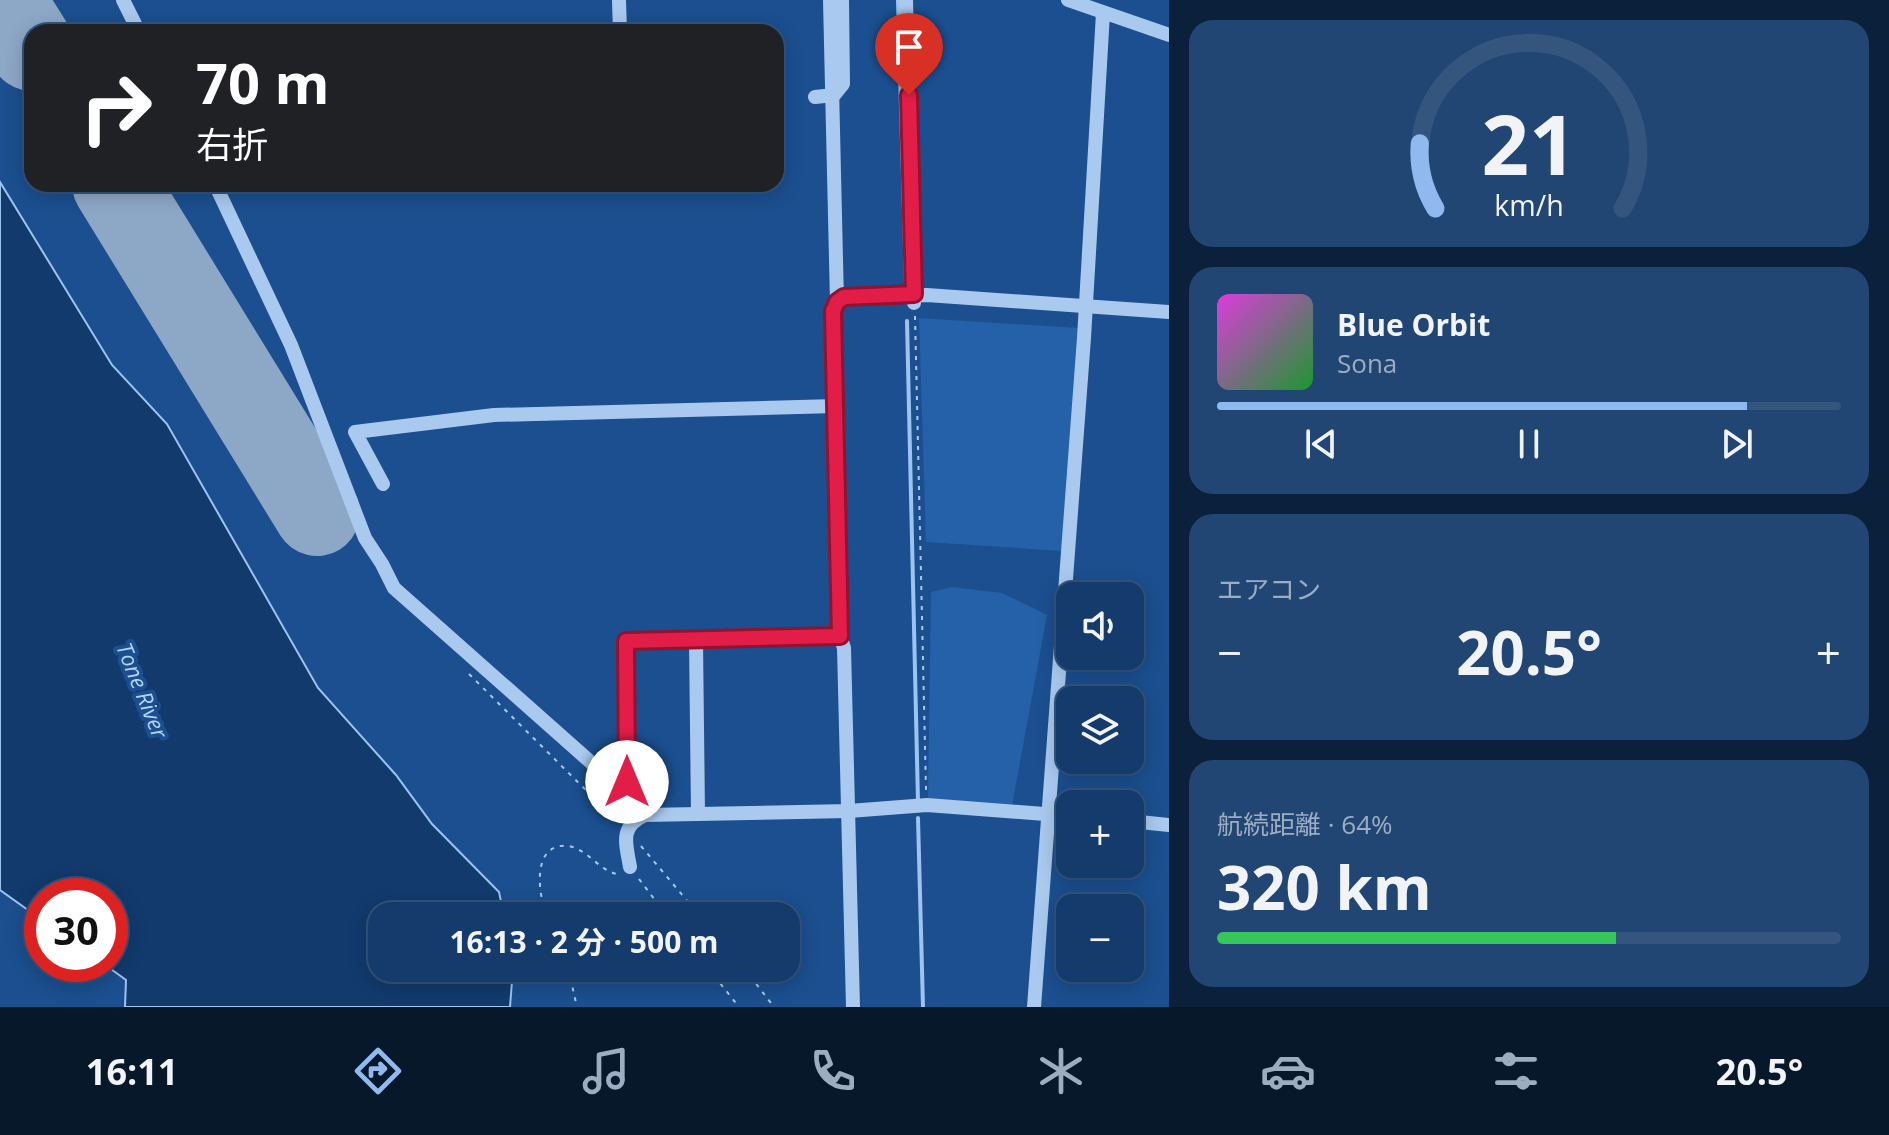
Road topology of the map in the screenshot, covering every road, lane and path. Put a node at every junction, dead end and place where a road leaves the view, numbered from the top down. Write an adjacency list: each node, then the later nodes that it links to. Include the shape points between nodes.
1 (123, 0): 8 (street)
2 (619, 0): 9 (street)
3 (830, 0): 14 (street)
4 (842, 0): 11 (street, via 843,84 834,95)
5 (906, 0): 13 (street)
6 (1068, 0): 7 (street)
7 (1103, 13): 10 (street); 15 (street)
8 (135, 24)
9 (620, 24)
10 (1169, 35)
11 (815, 97)
12 (219, 192): 23 (street, via 291,345 365,538 394,588)
13 (914, 299): 14 (street, via 850,296); 15 (street); 24 (path)
14 (837, 302): 18 (street)
15 (1085, 310): 16 (street); 17 (street); 28 (street)
16 (1169, 312)
17 (1169, 321)
18 (836, 406): 19 (street, via 494,415 355,432); 20 (street)
19 (383, 484)
20 (840, 636): 21 (street); 25 (street)
21 (696, 640): 23 (street, via 626,641); 26 (street)
22 (461, 666): 30 (path)
23 (623, 791): 27 (street)
24 (927, 805): 25 (street); 28 (street)
25 (849, 811): 26 (street); 44 (street)
26 (698, 814): 27 (street)
27 (645, 815): 34 (street, via 632,821 627,831)
28 (1049, 815): 29 (street); 45 (street)
29 (1056, 815)
30 (613, 818)
31 (1144, 822): 32 (street)
32 (1169, 825)
33 (639, 843): 37 (path)
34 (630, 867): 35 (path, via 615,874 581,851 553,849 539,874); 36 (path)
35 (544, 902)
36 (656, 902)
37 (688, 902)
38 (571, 982): 41 (path)
39 (719, 982): 42 (path)
40 (755, 982): 43 (path)
41 (577, 1007)
42 (739, 1007)
43 (774, 1007)
44 (853, 1007)
45 (1034, 1007)

